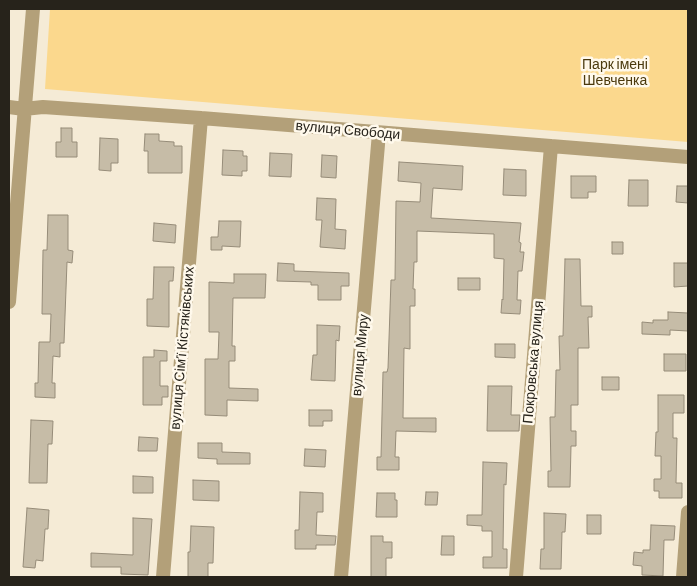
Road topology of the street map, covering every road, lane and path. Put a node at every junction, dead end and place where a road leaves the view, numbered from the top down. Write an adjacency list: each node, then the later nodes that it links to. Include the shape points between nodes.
1 (33, 9): 3 (street)
2 (9, 107): 3 (street, вулиця Свободи)
3 (24, 109): 4 (street, вулиця Свободи, via 43,107); 8 (street)
4 (201, 118): 5 (street, вулиця Свободи); 10 (street, вулиця Сімʼї Кістяківських)
5 (379, 133): 6 (street, вулиця Свободи); 11 (street, вулиця Миру)
6 (551, 146): 7 (street, вулиця Свободи); 12 (street, Покровська вулиця)
7 (688, 157)
8 (9, 302)
9 (688, 512): 13 (street)
10 (163, 577)
11 (341, 577)
12 (516, 577)
13 (683, 577)

